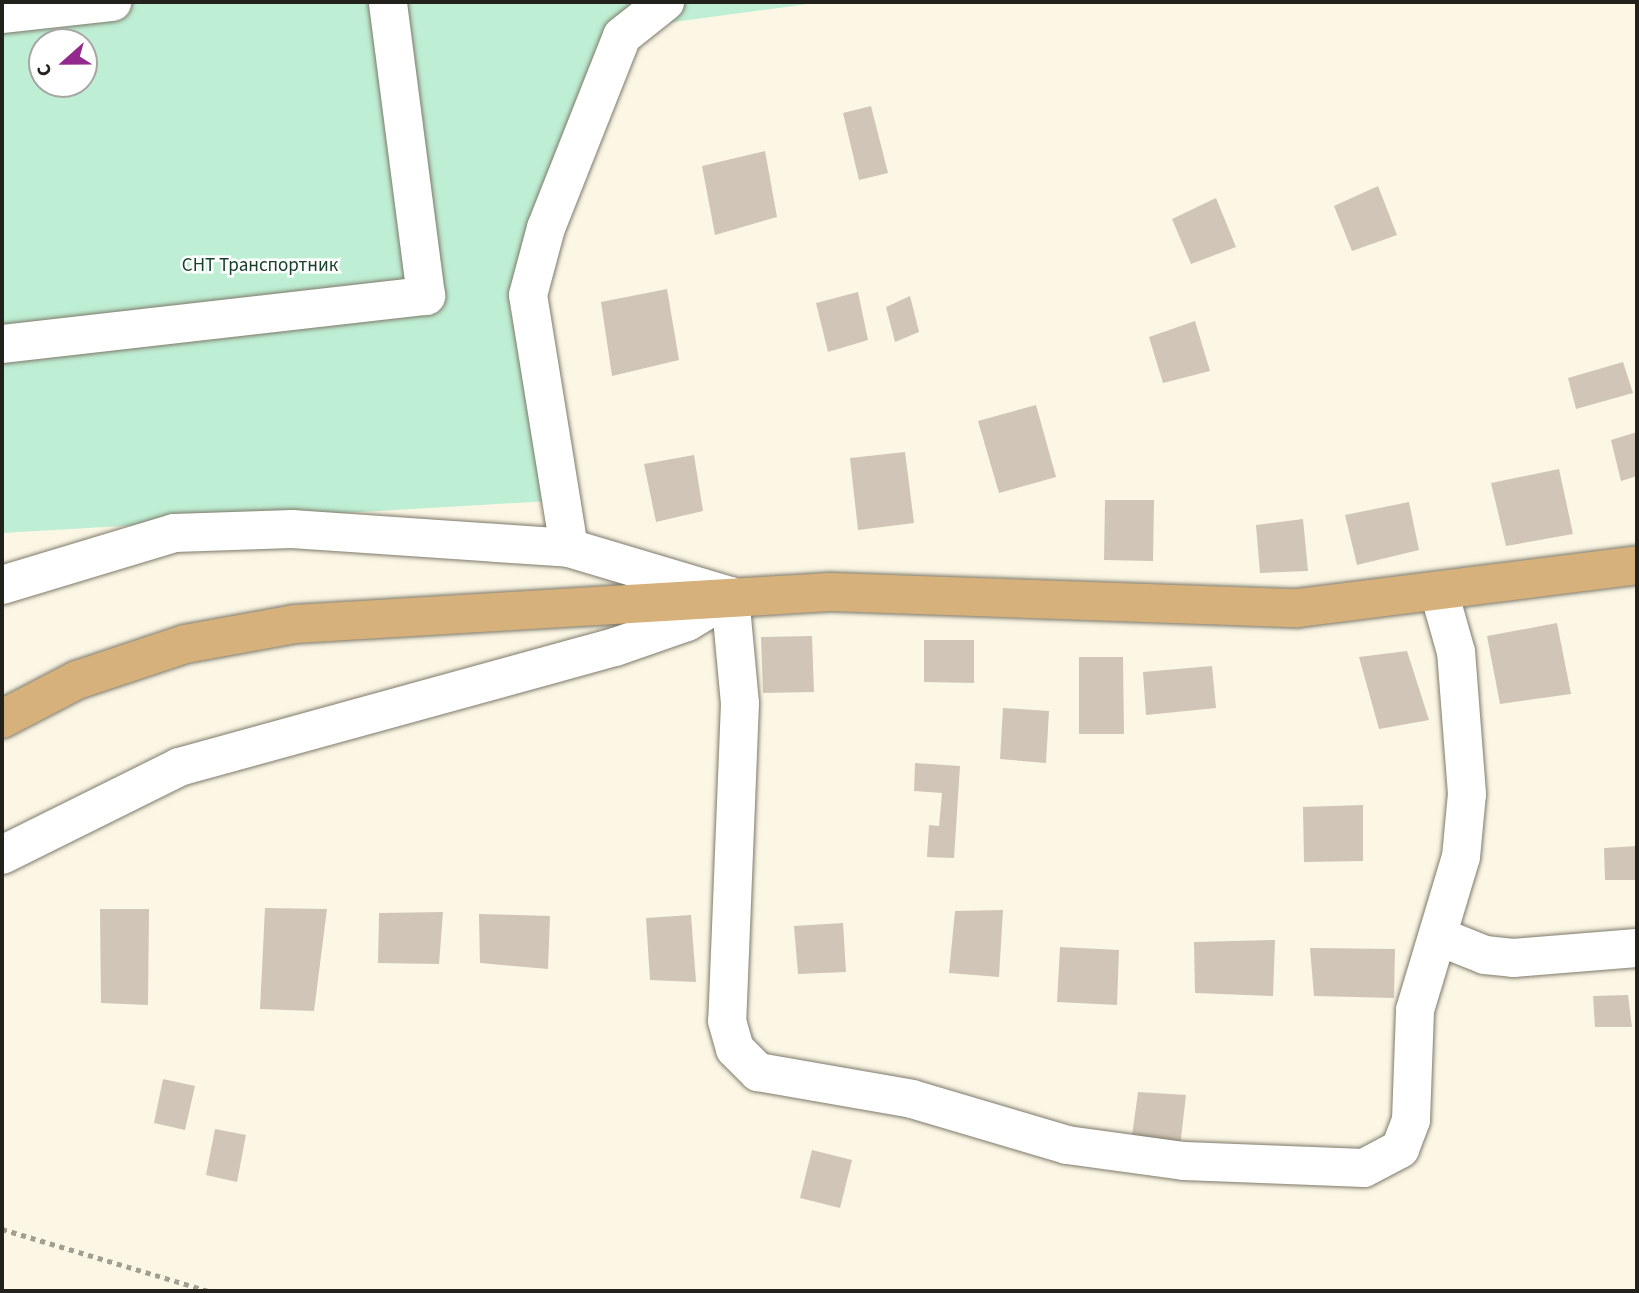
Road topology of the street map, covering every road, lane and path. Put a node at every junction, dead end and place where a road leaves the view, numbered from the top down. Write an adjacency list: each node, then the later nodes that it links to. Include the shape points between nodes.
1 (112, 2): 4 (street)
2 (388, 2): 5 (street, via 426,296)
3 (665, 2): 6 (street, via 622,36 546,228 527,295)
4 (2, 14)
5 (2, 344)
6 (569, 548): 8 (street, via 368,531 174,533); 10 (street)
7 (1637, 565): 9 (main road)
8 (2, 585)
9 (1439, 592): 10 (main road, via 1298,608 938,593); 13 (street, via 1456,652 1467,794 1461,857)
10 (730, 596): 11 (main road, via 295,624 185,644 77,680); 12 (street, via 687,622 615,647 179,766); 13 (street, via 740,715 727,1021 735,1049 758,1072 912,1099 1067,1145 1184,1161 1364,1168 1401,1149 1411,1120 1415,1010)
11 (2, 719)
12 (2, 855)
13 (1440, 937): 14 (street, via 1485,956 1513,958)
14 (1637, 948)
15 (2, 1229): 16 (path)
16 (209, 1291)

